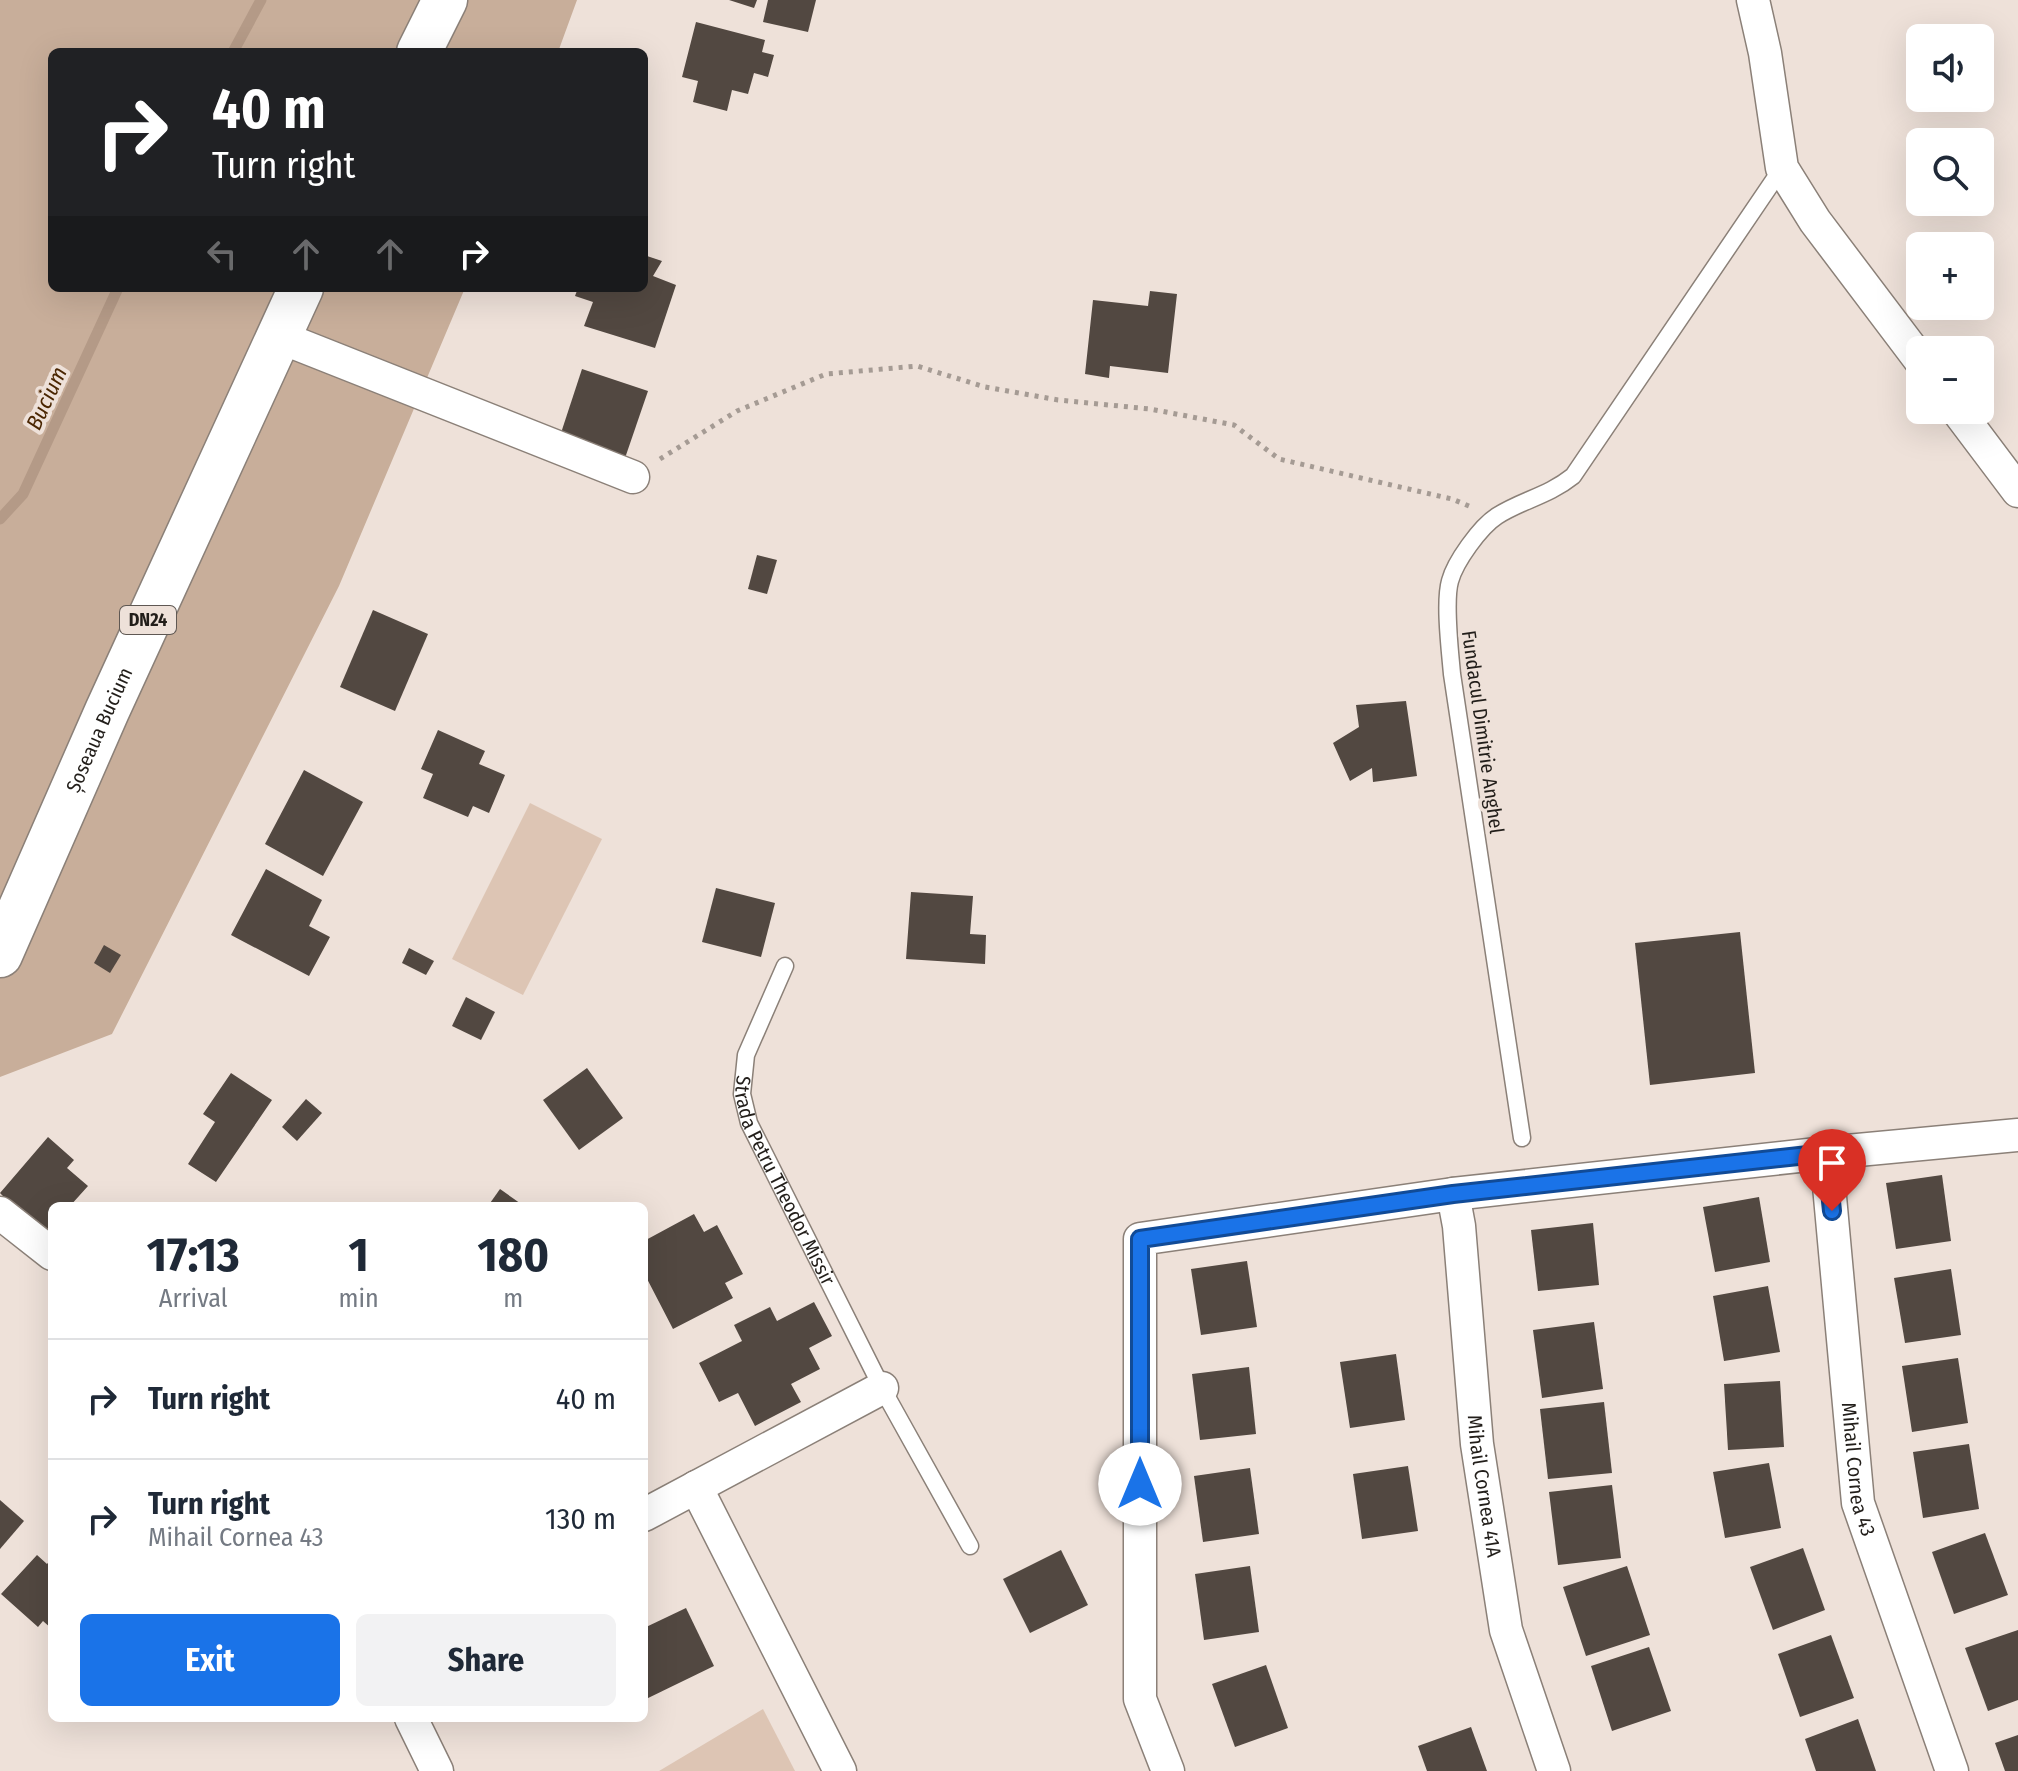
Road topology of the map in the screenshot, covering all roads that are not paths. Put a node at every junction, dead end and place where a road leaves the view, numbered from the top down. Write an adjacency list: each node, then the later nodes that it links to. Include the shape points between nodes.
1 (445, 0): 3 (main road)
2 (1753, 0): 4 (street)
3 (421, 48)
4 (1782, 168): 7 (street); 14 (lane, Fundacul Dimitrie Anghel, via 1573,476 1555,490 1496,516 1474,536 1450,581 1452,674)
5 (299, 292): 6 (main road, Șoseaua Bucium / DN24)
6 (277, 336): 9 (street); 11 (main road, Șoseaua Bucium / DN24)
7 (1906, 341)
8 (1968, 424): 10 (street)
9 (633, 477)
10 (2018, 491)
11 (0, 955)
12 (785, 966): 19 (lane, Strada Petru Theodor Missir, via 746,1055 742,1094 749,1123)
13 (2018, 1135): 15 (street)
14 (1522, 1138)
15 (1826, 1153): 16 (street); 28 (street, Mihail Cornea 43, via 1858,1503)
16 (1453, 1194): 26 (street, via 1140,1239 1140,1699); 27 (street, Mihail Cornea 41A, via 1477,1444 1506,1630)
17 (0, 1213): 18 (street)
18 (48, 1251)
19 (882, 1388): 20 (street); 22 (lane, Strada Petru Theodor Missir)
20 (696, 1487): 21 (street); 25 (street)
21 (648, 1513)
22 (970, 1546)
23 (413, 1722): 24 (street)
24 (437, 1771)
25 (840, 1771)
26 (1168, 1771)
27 (1554, 1771)
28 (1952, 1771)

